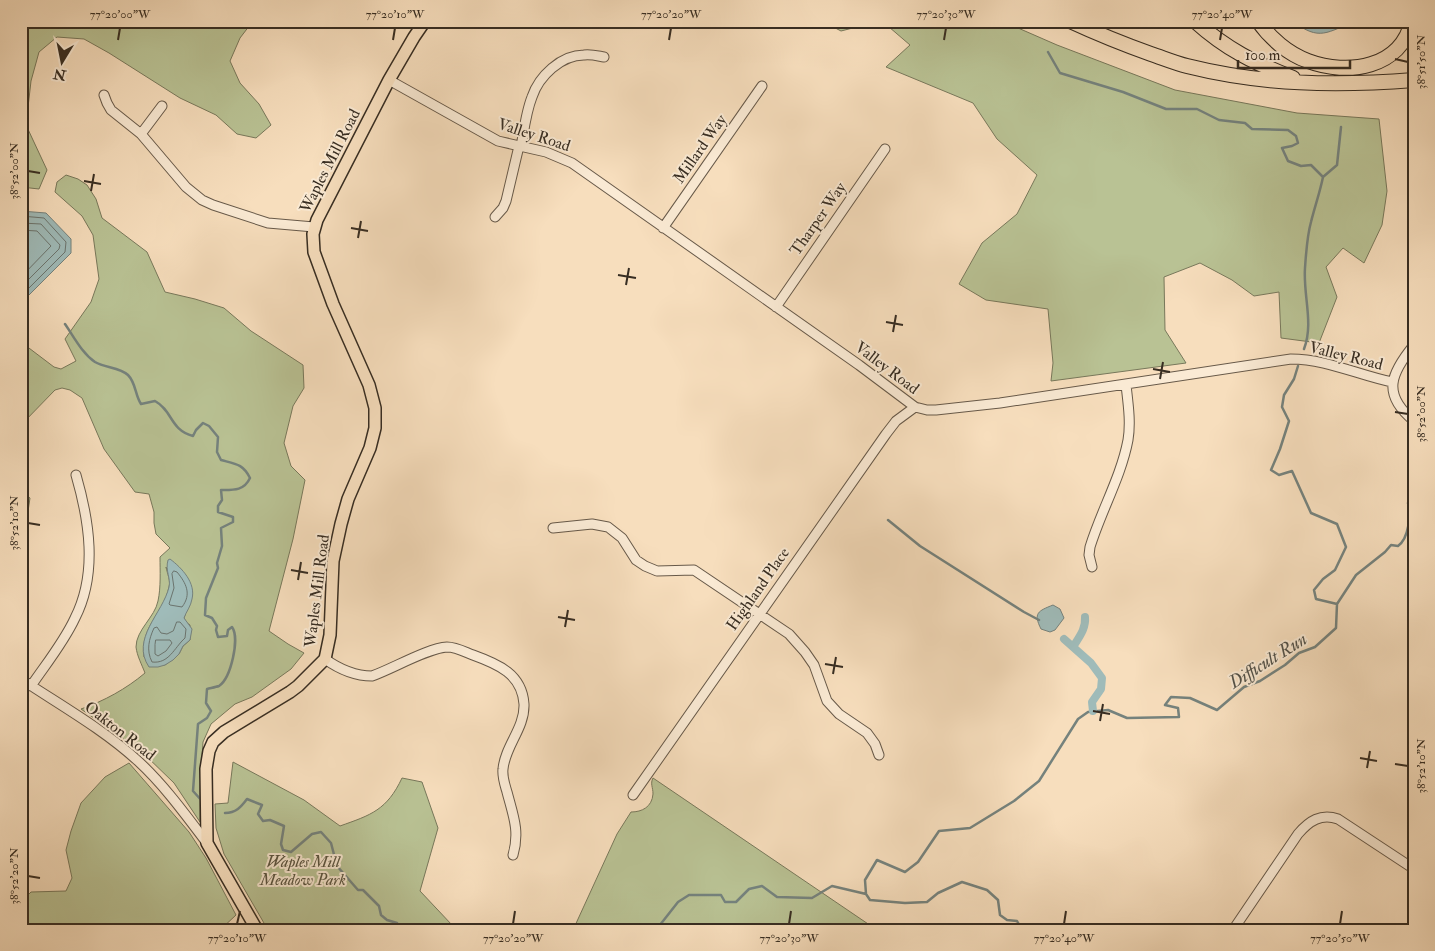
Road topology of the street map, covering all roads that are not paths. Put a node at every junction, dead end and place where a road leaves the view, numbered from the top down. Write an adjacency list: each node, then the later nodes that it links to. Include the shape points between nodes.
1 (425, 21): 7 (main road, Waples Mill Road)
2 (1070, 21): 9 (highway, via 1185,66 1239,78)
3 (1196, 21): 9 (highway, via 1210,35 1243,57)
4 (1258, 21): 5 (highway, via 1275,41 1293,54 1309,62 1347,68 1367,66 1385,59 1399,48)
5 (1412, 21)
6 (604, 57): 14 (street, via 578,55 548,72 532,97)
7 (389, 80): 14 (street, Valley Road, via 498,141); 17 (main road, Waples Mill Road)
8 (1414, 80): 9 (highway)
9 (1308, 84)
10 (762, 86): 18 (street, Millard Way)
11 (104, 95): 13 (street, via 111,110)
12 (162, 106): 13 (street)
13 (141, 134): 17 (street, via 186,187 202,200 268,223)
14 (520, 147): 16 (street, via 506,201); 18 (street, Valley Road, via 553,154 572,163)
15 (885, 149): 19 (street, Tharper Way)
16 (495, 217)
17 (314, 227): 29 (main road, Waples Mill Road, via 317,260 369,385 376,417 370,448 348,499 333,561 330,635)
18 (663, 228): 19 (street, Valley Road)
19 (776, 307): 23 (street, Valley Road)
20 (1414, 345): 21 (street)
21 (1392, 382): 22 (street, Valley Road, via 1323,362 1291,359); 24 (street, Valley Road, via 1398,402)
22 (1126, 385): 23 (street, Valley Road, via 978,406 936,410); 27 (street, via 1128,438 1090,547)
23 (915, 407): 28 (street, Highland Place, via 888,431)
24 (1414, 421)
25 (76, 475): 31 (street, via 90,544 84,593 71,625)
26 (553, 528): 28 (street, via 592,524 608,527 622,538 636,560 645,566 657,571 694,570)
27 (1092, 567)
28 (759, 614): 32 (street, via 789,634 805,652 814,665 826,701 867,733); 33 (street, Highland Place)
29 (325, 659): 34 (main road, Waples Mill Road, via 298,686 230,728 214,742 206,769); 35 (street, via 349,673 372,676 448,647 488,660 514,677 522,695 523,714 506,754 503,770 517,834)
30 (21, 679): 31 (street, Oakton Road)
31 (31, 686): 34 (street, Oakton Road, via 102,732 134,758 158,781)
32 (879, 754)
33 (633, 795)
34 (207, 843): 37 (main road, Waples Mill Road)
35 (513, 855)
36 (1414, 869): 38 (street, via 1338,819 1320,817 1298,834)
37 (257, 930)
38 (1233, 930)

